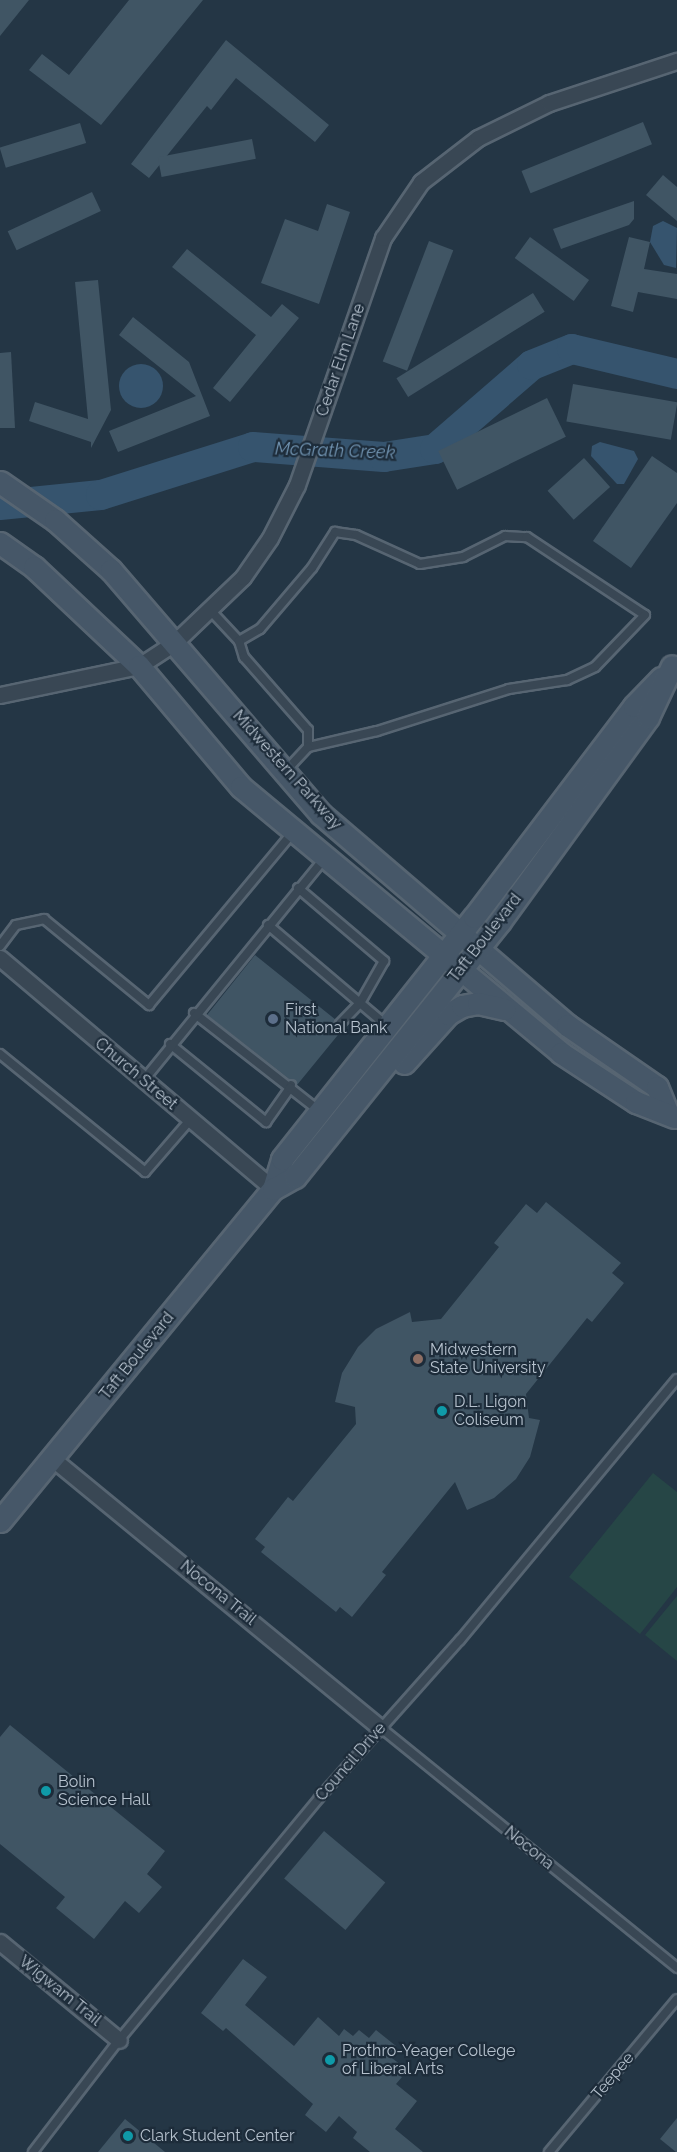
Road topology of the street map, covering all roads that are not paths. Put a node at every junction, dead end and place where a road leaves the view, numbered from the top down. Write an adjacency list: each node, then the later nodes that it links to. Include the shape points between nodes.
1 (677, 61): 4 (street, Cedar Elm Lane, via 549,103 478,138 421,182 384,238 304,467 270,538 243,577)
2 (0, 482): 6 (main road, Midwestern Parkway, via 56,520 111,570)
3 (0, 543): 8 (main road, Midwestern Parkway, via 34,567)
4 (211, 611): 5 (lane); 6 (street, Cedar Elm Lane)
5 (239, 640): 10 (lane, via 244,657 308,730); 10 (lane, via 260,629 312,568 335,532 356,535 420,564 463,556 506,536 527,537 645,615 595,667 567,681 509,689 377,731)
6 (174, 643): 8 (street, Cedar Elm Lane); 11 (main road, Midwestern Parkway)
7 (674, 663): 16 (main road, Taft Boulevard, via 634,706); 18 (main road, Taft Boulevard, via 648,717)
8 (139, 666): 9 (street, Cedar Elm Lane); 12 (main road, Midwestern Parkway, via 241,787)
9 (0, 695)
10 (308, 747): 11 (lane)
11 (285, 771): 16 (main road, Midwestern Parkway, via 321,814)
12 (295, 830): 13 (main road, Midwestern Parkway); 17 (lane, via 149,1005 44,919 16,925)
13 (326, 856): 14 (lane); 19 (main road, Midwestern Parkway)
14 (298, 888): 15 (lane); 22 (lane, via 384,961)
15 (268, 925): 22 (lane); 24 (lane)
16 (459, 936): 18 (main road, Midwestern Parkway); 19 (main road, Taft Boulevard)
17 (0, 946)
18 (477, 950): 21 (main road, Taft Boulevard); 32 (main road, Midwestern Parkway, via 567,1025 657,1087)
19 (443, 956): 21 (main road, Midwestern Parkway); 26 (main road, Taft Boulevard)
20 (0, 958): 29 (street, Church Street)
21 (460, 971): 23 (main road, Midwestern Parkway); 34 (main road, Taft Boulevard)
22 (360, 1003): 25 (lane); 26 (lane)
23 (508, 1011): 32 (main road, Midwestern Parkway, via 605,1085); 34 (main road, via 478,1003 448,1014)
24 (194, 1013): 27 (lane); 30 (lane)
25 (340, 1024)
26 (387, 1026): 31 (main road, Taft Boulevard)
27 (170, 1044): 29 (lane); 30 (lane, via 266,1122)
28 (0, 1054): 33 (lane, via 145,1172)
29 (142, 1081): 33 (street, Church Street)
30 (291, 1086): 31 (lane)
31 (319, 1111): 35 (main road, Taft Boulevard, via 282,1159)
32 (672, 1115)
33 (190, 1120): 35 (street, Church Street)
34 (313, 1155): 35 (main road, Taft Boulevard, via 295,1177)
35 (273, 1189): 37 (main road, Taft Boulevard)
36 (677, 1378): 39 (lane, Council Drive, via 460,1640)
37 (52, 1459): 38 (main road, Taft Boulevard); 39 (street, Nocona Trail)
38 (0, 1521)
39 (381, 1728): 41 (lane, Nocona); 43 (lane, Council Drive)
40 (0, 1942): 43 (street, Wigwam Trail)
41 (677, 1968)
42 (677, 1999): 45 (lane, Teepee)
43 (119, 2040): 44 (lane, Council Drive)
44 (33, 2152)
45 (549, 2152)

